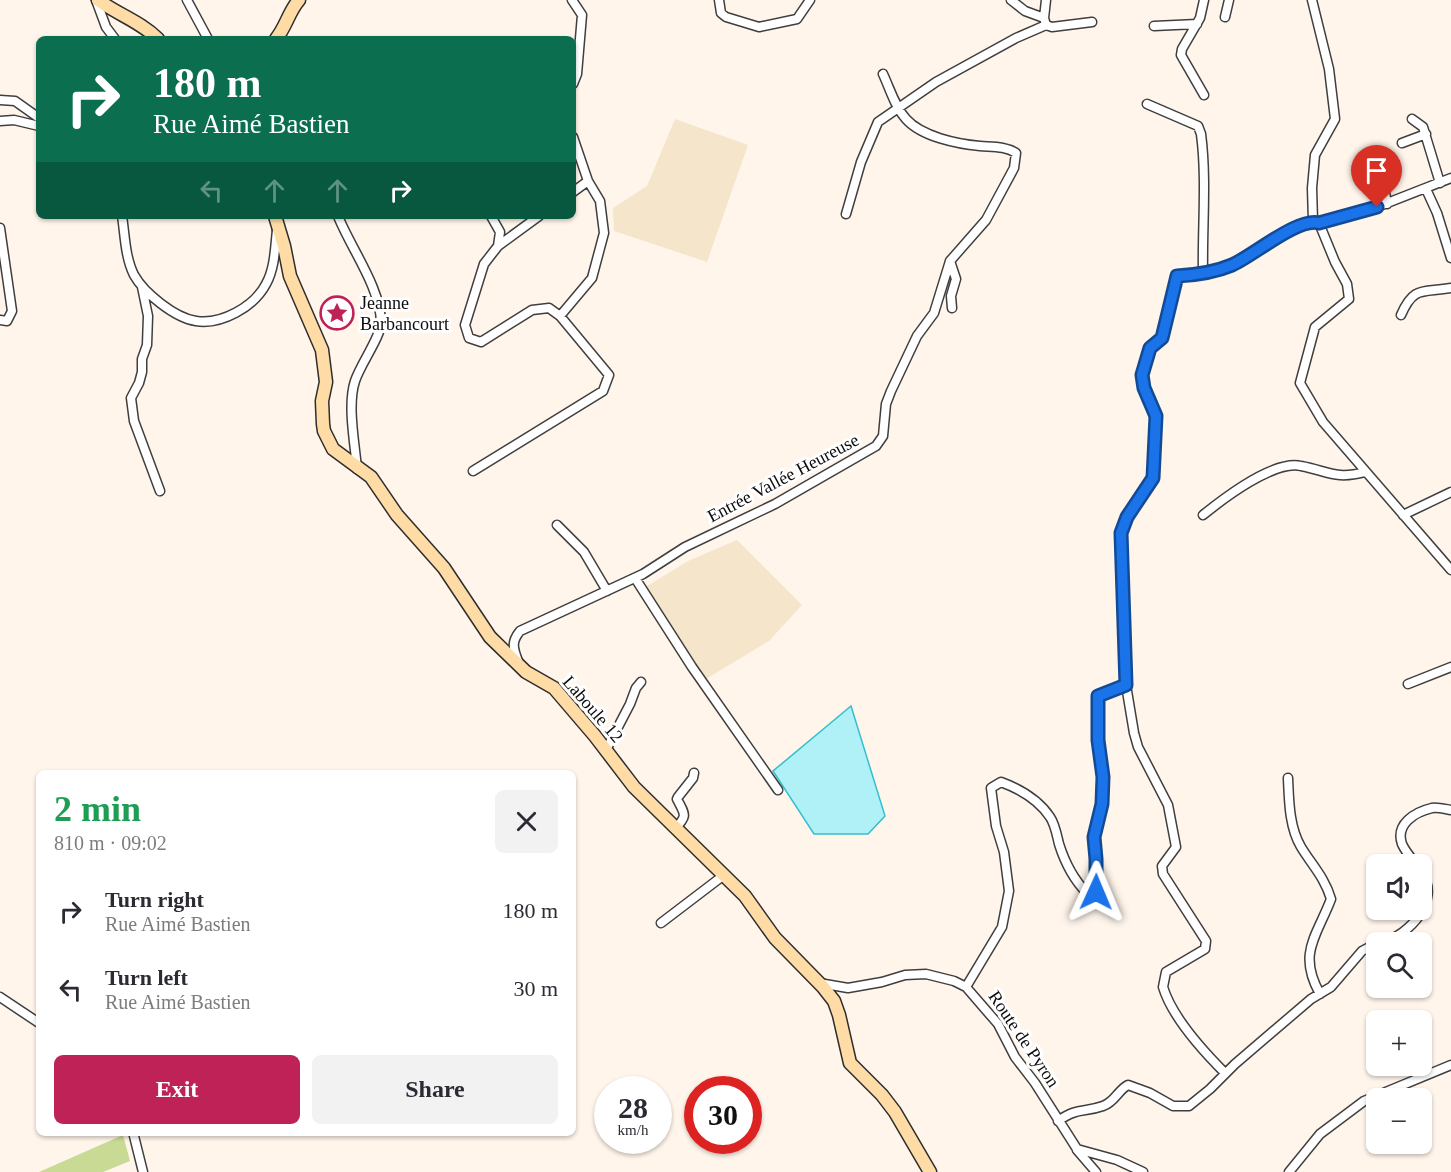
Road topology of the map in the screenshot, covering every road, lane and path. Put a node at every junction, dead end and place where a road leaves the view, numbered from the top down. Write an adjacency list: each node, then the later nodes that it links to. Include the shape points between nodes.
1 (97, 0): 17 (street); 18 (street)
2 (187, 0): 19 (street)
3 (299, 0): 20 (street)
4 (572, 0): 22 (street, via 582,15)
5 (719, 0): 6 (street, via 721,13 726,17 759,27 797,18)
6 (810, 0)
7 (1011, 0): 13 (street)
8 (1046, 0): 13 (street)
9 (1204, 0): 15 (street)
10 (1229, 0): 12 (street)
11 (1312, 0): 47 (street, via 1329,69 1335,119 1315,155 1312,188)
12 (1225, 18)
13 (1045, 22): 14 (street, via 1052,27); 26 (street, via 936,82)
14 (1092, 22)
15 (1197, 24): 16 (street); 23 (street, via 1181,55)
16 (1154, 26)
17 (113, 36)
18 (154, 36)
19 (206, 36)
20 (278, 36)
21 (883, 74): 26 (street)
22 (576, 76)
23 (1204, 95)
24 (0, 100): 27 (street, via 15,101)
25 (1147, 104): 52 (street, via 1198,126 1201,134)
26 (899, 109): 41 (street, via 874,127); 51 (street, Entrée Vallée Heureuse, via 907,121 929,134 962,145 1016,153 1014,168 986,220)
27 (36, 116)
28 (1412, 119): 31 (street)
29 (0, 121): 30 (street)
30 (36, 125)
31 (1426, 134): 32 (street); 37 (street)
32 (1402, 143)
33 (576, 146): 36 (street)
34 (1372, 174): 40 (street, via 1384,187)
35 (1451, 178): 37 (street)
36 (588, 181): 39 (street); 57 (street, via 600,201 604,233 592,278)
37 (1440, 183): 38 (street)
38 (1426, 189): 40 (street); 50 (street)
39 (576, 190)
40 (1387, 204): 47 (street)
41 (846, 214)
42 (122, 219): 53 (street, via 133,273)
43 (340, 219): 59 (street, via 361,260 381,318 380,333 354,383 352,420)
44 (493, 219): 49 (street, via 500,232)
45 (535, 219): 49 (street)
46 (276, 220): 53 (street, via 273,261 266,284 253,301 233,314 194,321 159,302); 59 (street, Laboule 12, via 290,276 322,350 326,382 322,401 324,431 333,449)
47 (1316, 222): 52 (street, via 1288,230 1234,264); 61 (street, via 1347,284 1349,299 1316,327 1300,383 1323,422)
48 (1, 233): 58 (street, via 12,311 7,321)
49 (498, 246): 57 (street, via 484,264 465,325 469,338 481,342 532,310 549,308)
50 (1451, 258)
51 (950, 261): 55 (street, via 956,279); 68 (street, Entrée Vallée Heureuse, via 934,313 917,336 891,391 883,436 876,446 776,504 685,547)
52 (1203, 274): 74 (street, via 1177,276 1162,338 1150,348 1144,367 1144,388 1156,416 1153,478 1121,533)
53 (142, 287): 62 (street, via 148,316 147,345 139,383 130,398 134,421)
54 (1451, 288): 56 (street, via 1415,294 1408,298)
55 (952, 308)
56 (1401, 315)
57 (560, 316): 60 (street, via 609,375 603,391)
58 (0, 320)
59 (357, 469): 70 (street, Laboule 12, via 371,477 397,515 444,567 490,637)
60 (473, 471)
61 (1365, 471): 64 (street, via 1352,475 1327,474 1292,465 1278,468 1242,486); 65 (street)
62 (160, 491)
63 (1451, 492): 65 (street)
64 (1203, 515)
65 (1403, 515): 67 (street)
66 (557, 525): 69 (street, via 584,552)
67 (1451, 570)
68 (635, 578): 69 (street, Entrée Vallée Heureuse); 78 (street)
69 (607, 591): 70 (street, Entrée Vallée Heureuse, via 520,631 513,648)
70 (519, 664): 75 (street, Laboule 12, via 554,688)
71 (1451, 667): 73 (street)
72 (641, 682): 75 (street)
73 (1408, 684)
74 (1126, 685): 88 (street, via 1098,696 1103,777 1102,804 1094,837 1096,892 1087,893 1073,879 1052,818 1022,789 1000,782 991,789 1009,891 1002,927); 95 (street, via 1138,747 1168,805 1176,847 1162,866 1163,874 1206,941 1205,949 1166,972 1163,987 1197,1043)
75 (606, 750): 80 (street, Laboule 12, via 634,787)
76 (694, 773): 80 (street, via 678,796 685,819)
77 (1288, 778): 90 (street, via 1294,829 1323,878 1330,899 1316,927 1309,964)
78 (778, 790)
79 (1451, 810): 81 (street, via 1433,807 1403,824 1402,844)
80 (675, 829): 82 (street, Laboule 12)
81 (1409, 854)
82 (724, 875): 84 (street); 87 (street, Laboule 12, via 755,907 775,938)
83 (1416, 920): 85 (street)
84 (661, 923)
85 (1405, 932)
86 (1366, 949): 90 (street)
87 (819, 983): 89 (street, Route de Pyron); 92 (street, Laboule 12)
88 (966, 987): 89 (street, Route de Pyron, via 926,974); 96 (street, Route de Pyron, via 998,1024)
89 (843, 988): 92 (street)
90 (1320, 994): 95 (street)
91 (0, 997): 93 (street)
92 (834, 1001): 100 (street, Laboule 12, via 850,1063 895,1112)
93 (36, 1021)
94 (1451, 1065): 103 (street, via 1364,1101 1320,1134)
95 (1225, 1073): 96 (street, via 1190,1106 1173,1106 1128,1085 1104,1106 1072,1111)
96 (1058, 1121): 98 (street, Route de Pyron)
97 (134, 1136): 99 (street)
98 (1077, 1149): 101 (street, Route de Pyron); 102 (street)
99 (143, 1172)
100 (930, 1172)
101 (1096, 1172)
102 (1143, 1172)
103 (1289, 1172)

